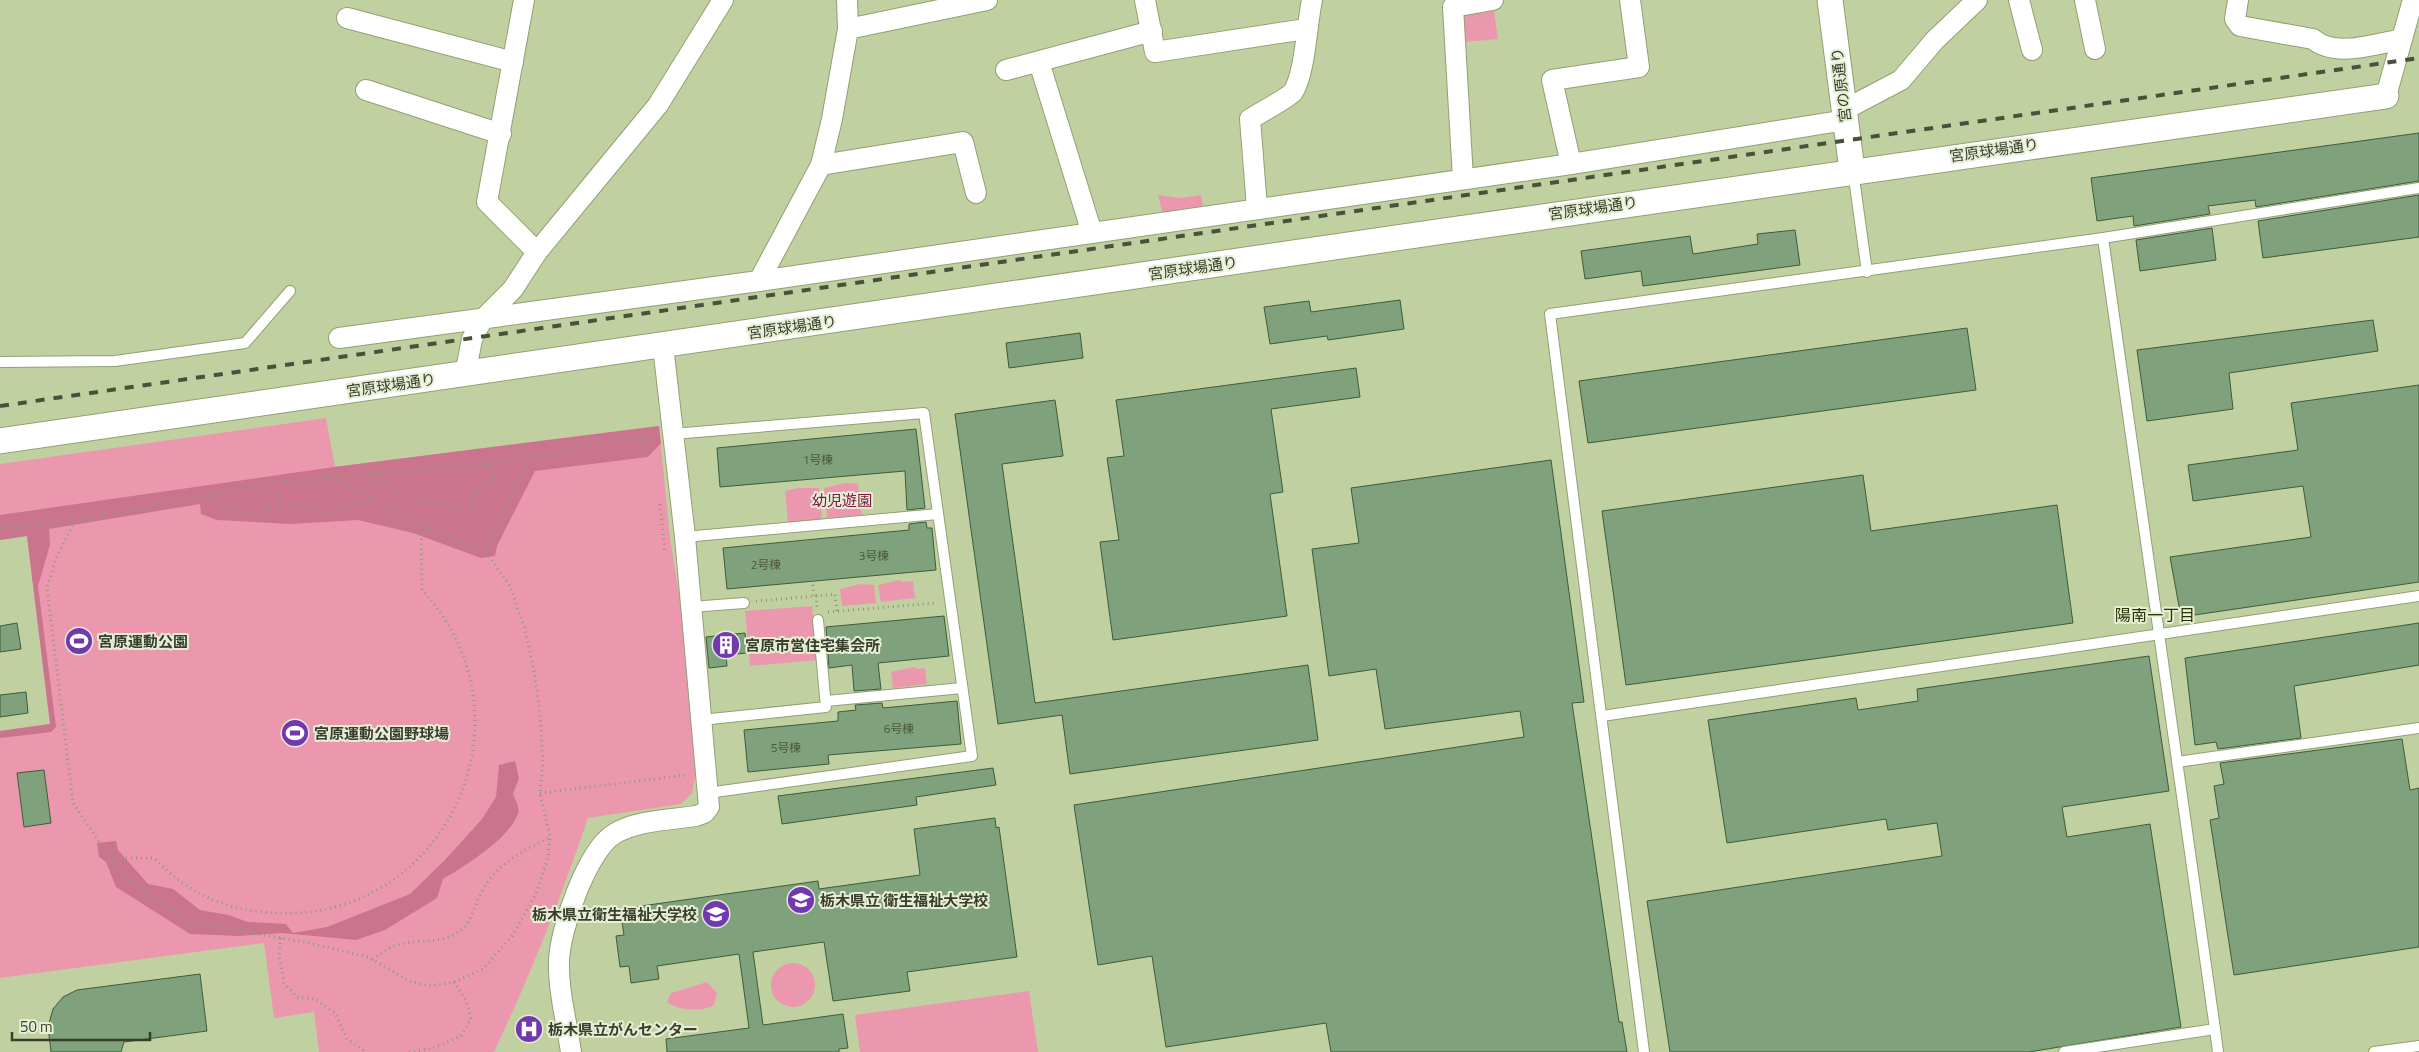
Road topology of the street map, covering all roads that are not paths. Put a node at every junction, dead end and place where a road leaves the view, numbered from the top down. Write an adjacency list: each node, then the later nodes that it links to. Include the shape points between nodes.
1 (524, 0): 22 (street)
2 (723, 0): 38 (street, via 658,105)
3 (847, 0): 16 (street)
4 (987, 0): 16 (street)
5 (1146, 0): 18 (street)
6 (1312, 0): 17 (street)
7 (1493, 0): 32 (street, via 1453,7)
8 (1630, 0): 29 (street, via 1639,67 1552,80)
9 (1830, 0): 27 (street, 宮の原通り)
10 (1976, 0): 27 (street, via 1935,40 1901,80)
11 (2019, 0): 21 (street)
12 (2085, 0): 20 (street)
13 (2238, 0): 19 (street, via 2235,19 2240,26 2313,39 2322,46 2346,48)
14 (2413, 0): 19 (street)
15 (347, 18): 22 (street)
16 (848, 29): 30 (street)
17 (1306, 29): 18 (street, via 1155,52); 35 (street, via 1305,55 1292,92 1250,120)
18 (1152, 31): 23 (street)
19 (2402, 39): 26 (street)
20 (2095, 49)
21 (2032, 50)
22 (513, 62): 28 (street)
23 (1039, 62): 24 (street); 36 (street)
24 (1006, 70)
25 (366, 90): 28 (street)
26 (2386, 96): 31 (street, 宮原球場通り)
27 (1846, 115): 29 (street); 31 (street, 宮の原通り)
28 (501, 134): 38 (street, via 487,202)
29 (1571, 164): 32 (street)
30 (821, 165): 34 (street, via 963,142); 40 (street)
31 (1852, 170): 39 (lane); 44 (street, 宮原球場通り)
32 (1463, 179): 35 (street)
33 (2419, 188): 37 (lane)
34 (976, 193)
35 (1257, 208): 36 (street)
36 (1092, 232): 40 (street)
37 (2102, 238): 39 (lane); 55 (lane)
38 (537, 252): 42 (street, via 513,289)
39 (1867, 272): 58 (lane, via 1550,314)
40 (759, 281): 42 (street)
41 (290, 291): 45 (lane, via 245,343 115,361)
42 (482, 320): 43 (street); 46 (street, via 472,339)
43 (339, 338)
44 (663, 346): 46 (street, 宮原球場通り); 47 (street)
45 (0, 362)
46 (464, 375): 48 (street, 宮原球場通り)
47 (673, 434): 49 (lane, via 924,413); 50 (street)
48 (0, 441)
49 (938, 514): 50 (lane); 56 (lane, via 945,602)
50 (685, 537): 53 (street)
51 (2419, 596): 55 (lane)
52 (744, 602): 53 (lane)
53 (691, 607): 59 (street)
54 (818, 620): 57 (lane)
55 (2159, 635): 58 (lane); 61 (lane)
56 (962, 688): 57 (lane); 62 (lane, via 972,756)
57 (826, 701): 59 (lane, via 826,707)
58 (1602, 716): 66 (lane)
59 (701, 720): 62 (street)
60 (2419, 728): 61 (lane)
61 (2177, 762): 63 (lane)
62 (708, 793): 65 (street, via 709,807 704,813 625,829 604,842 590,862 560,949 559,969)
63 (2215, 1028): 67 (lane); 68 (lane)
64 (2419, 1046): 69 (lane)
65 (571, 1052)
66 (1644, 1052)
67 (2064, 1052)
68 (2218, 1052)
69 (2374, 1052)

